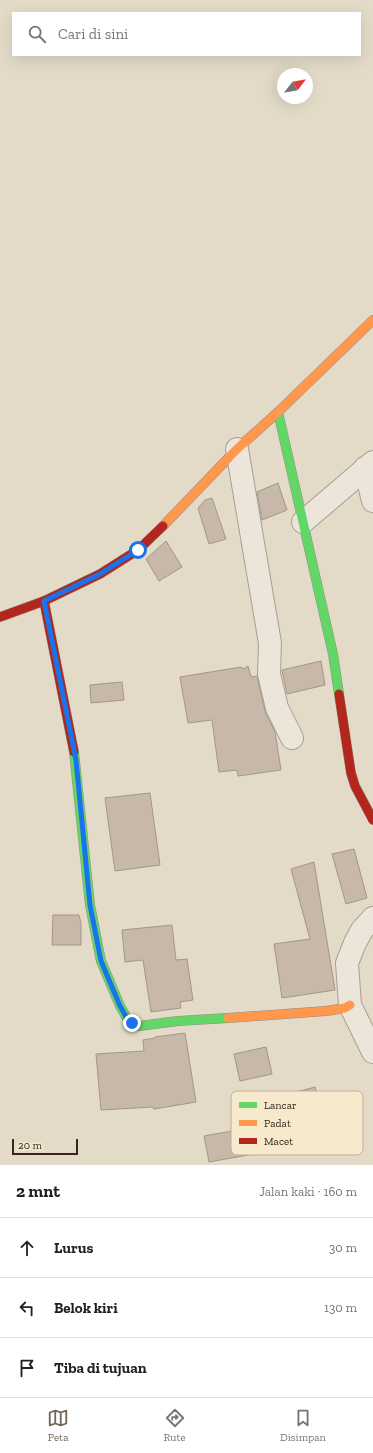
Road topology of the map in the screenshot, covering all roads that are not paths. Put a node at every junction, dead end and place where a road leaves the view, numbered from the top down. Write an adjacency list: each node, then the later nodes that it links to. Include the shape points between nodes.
1 (373, 320): 2 (street)
2 (278, 412): 3 (street); 6 (street)
3 (237, 449): 7 (street, via 138,550 100,574); 9 (street, via 270,643 269,674 277,708)
4 (369, 465): 5 (street); 6 (street)
5 (373, 501)
6 (303, 522): 10 (street, via 333,654 351,773)
7 (44, 601): 8 (street); 12 (street, via 76,760 90,905 101,961 128,1020 139,1026 326,1011)
8 (0, 617)
9 (292, 738)
10 (373, 820)
11 (373, 918): 12 (street, via 354,943 347,963)
12 (350, 1005): 13 (street)
13 (373, 1052)

